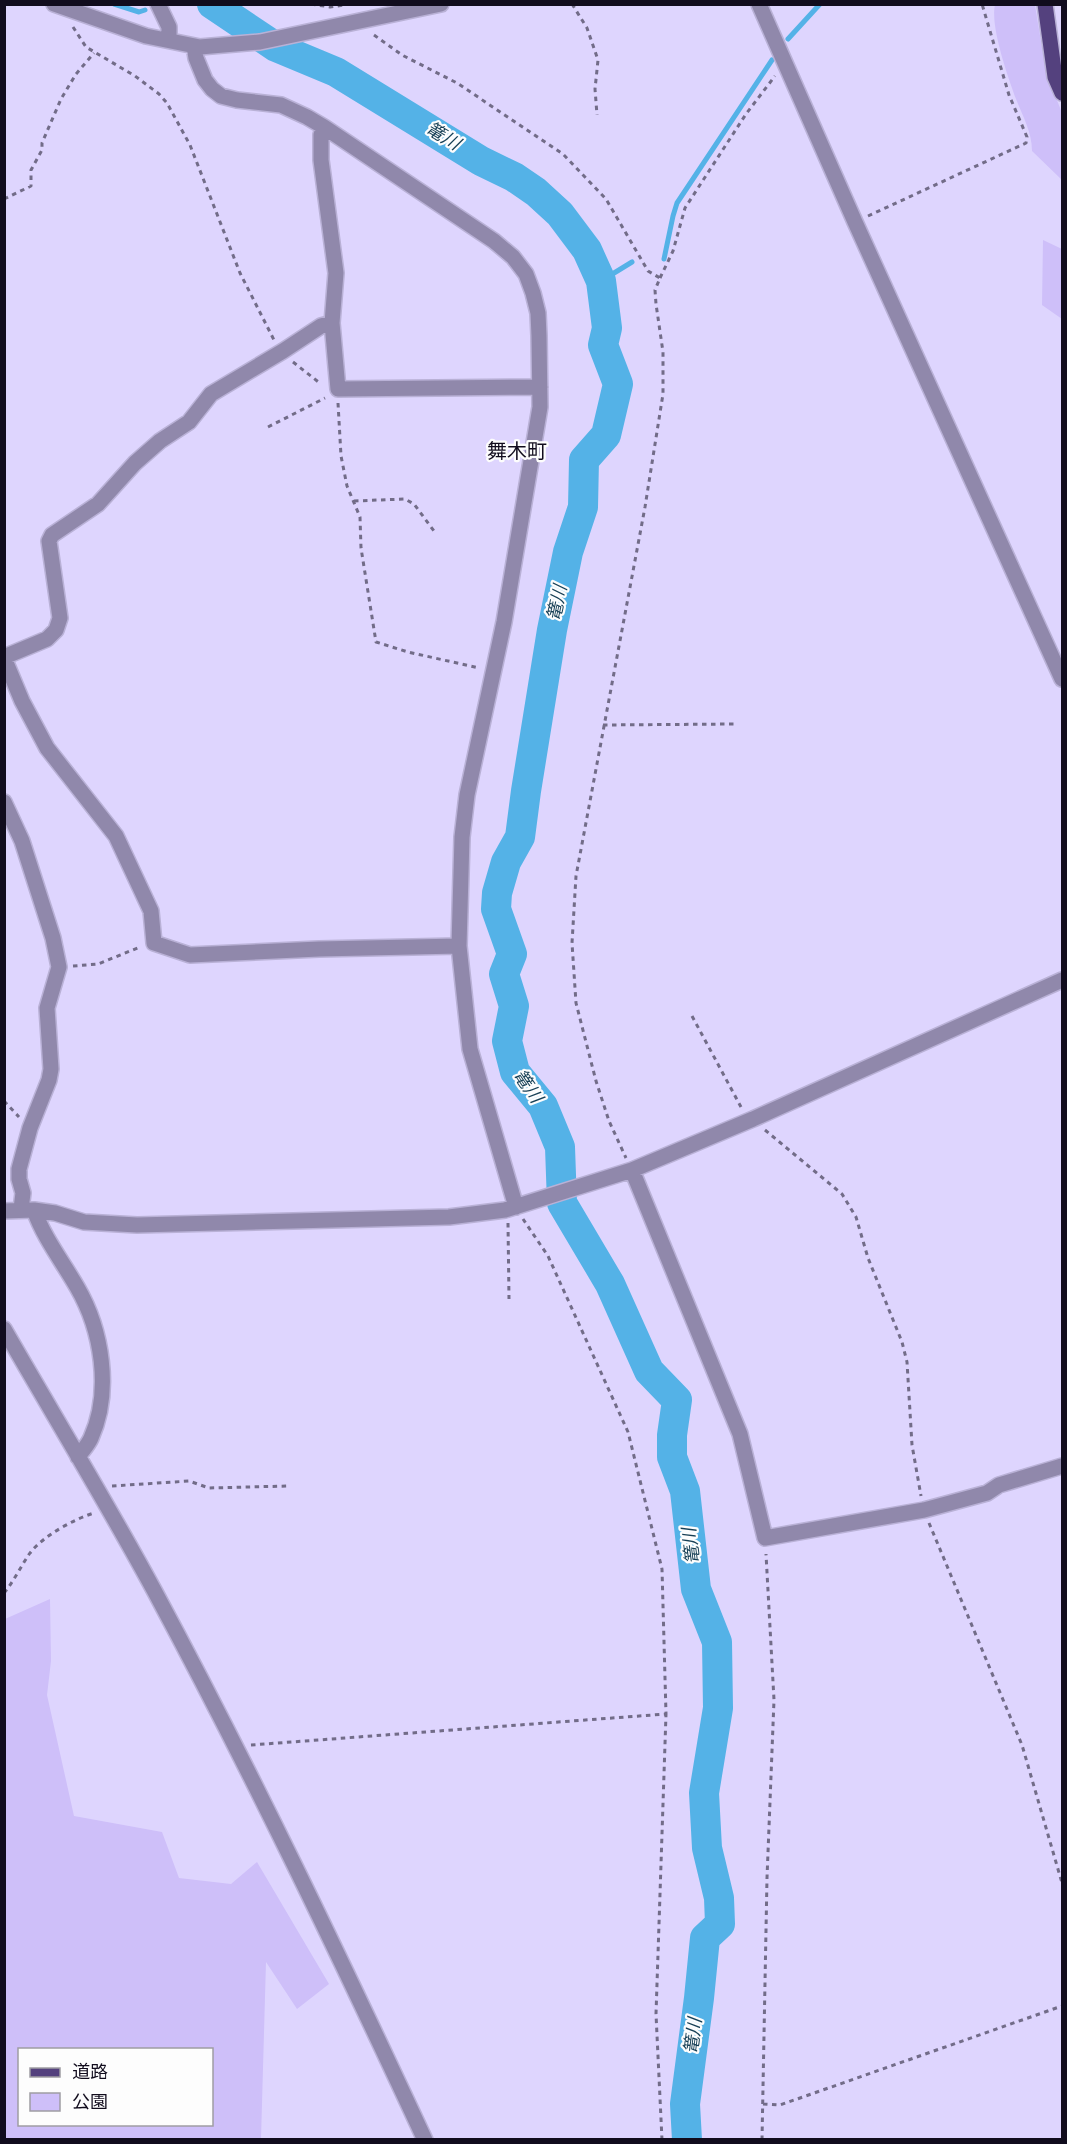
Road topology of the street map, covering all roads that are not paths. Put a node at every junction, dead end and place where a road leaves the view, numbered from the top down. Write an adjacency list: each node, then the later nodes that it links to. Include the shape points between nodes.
1 (54, 4): 6 (street, via 139,34)
2 (158, 4): 6 (street, via 169,27)
3 (441, 4): 7 (street, via 260,42)
4 (759, 4): 13 (street)
5 (1045, 4): 8 (main road, via 1055,77)
6 (169, 40): 7 (street)
7 (197, 47): 9 (street, via 196,58 205,80 221,96 281,105)
8 (1062, 93)
9 (324, 127): 10 (street, via 321,160 336,273); 11 (street, via 513,256 526,274 538,313)
10 (332, 323): 11 (street, via 338,391); 12 (street, via 211,394 189,422 135,463 98,504 52,535 49,541 60,618 56,630 47,639)
11 (540, 387): 15 (street, via 540,407 494,672 467,795)
12 (4, 658): 15 (street, via 47,748 116,836 151,911 154,943 190,955)
13 (1062, 680)
14 (4, 802): 20 (street, via 22,841 59,967 47,1008 49,1080 19,1169)
15 (459, 946): 18 (street, via 470,1049)
16 (1062, 980): 17 (street)
17 (628, 1171): 18 (street); 23 (street, via 741,1434 765,1538 924,1510)
18 (510, 1209): 20 (street, via 449,1217 137,1225 84,1222)
19 (4, 1210): 20 (street)
20 (28, 1210): 22 (street, via 82,1298 101,1359 99,1411 91,1440)
21 (4, 1329): 22 (street)
22 (78, 1457): 24 (street, via 235,1746)
23 (1062, 1466)
24 (425, 2139)

